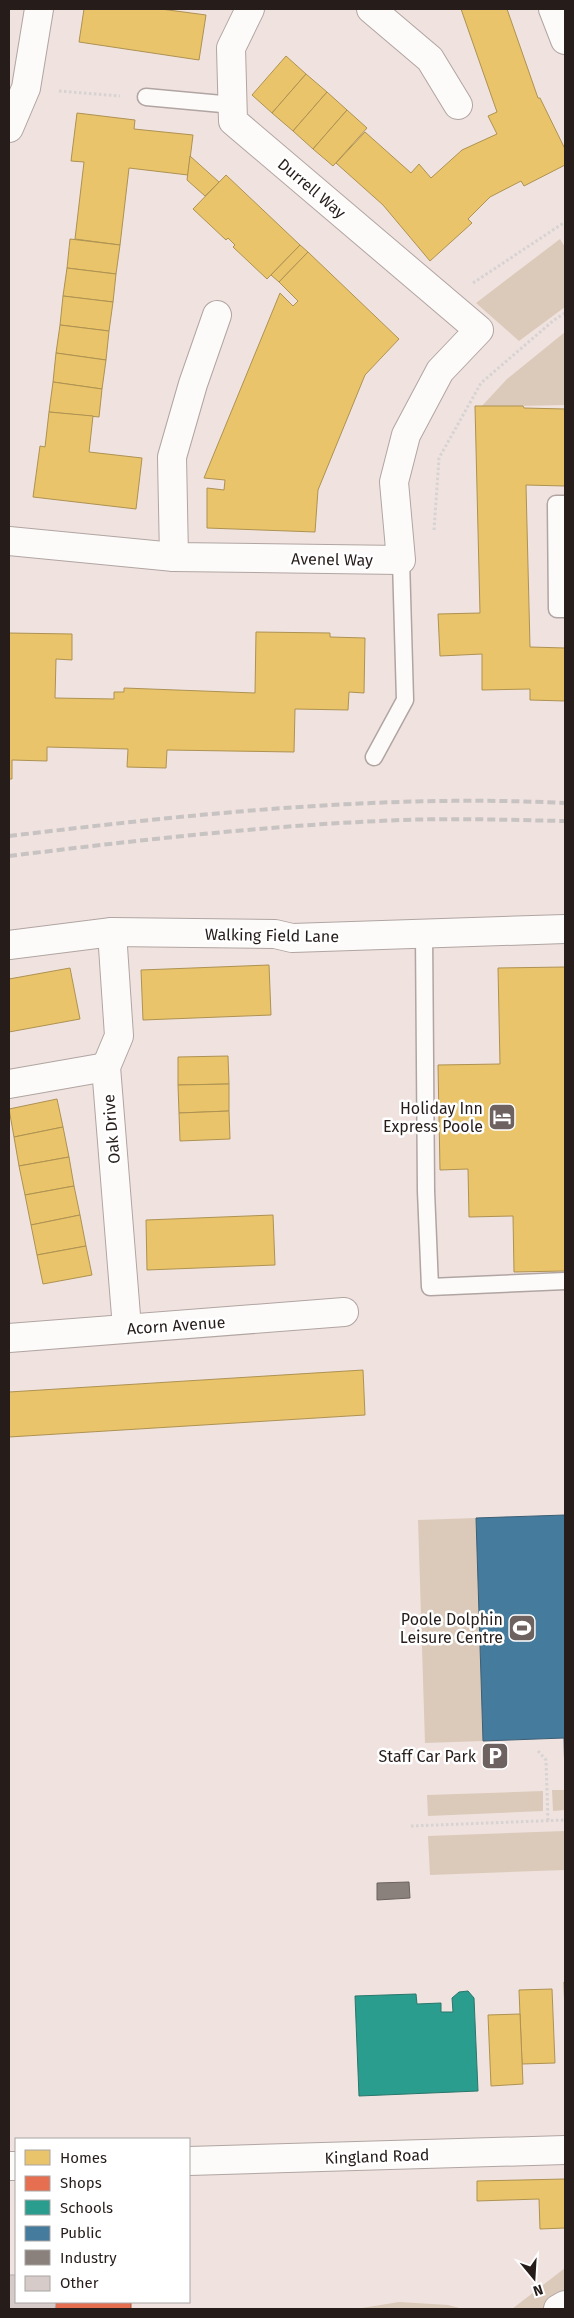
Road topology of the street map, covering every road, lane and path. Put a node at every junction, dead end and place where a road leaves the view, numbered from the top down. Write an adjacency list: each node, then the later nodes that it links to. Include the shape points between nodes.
1 (39, 9): 6 (street)
2 (250, 9): 8 (street, Durrell Way, via 231,48)
3 (553, 9): 5 (street)
4 (385, 13): 9 (street, via 430,59)
5 (565, 40)
6 (26, 88): 7 (path); 10 (street)
7 (146, 97): 8 (lane)
8 (233, 105): 12 (street, Durrell Way, via 233,121)
9 (458, 105)
10 (9, 128)
11 (565, 222): 12 (path)
12 (445, 301): 19 (street, Durrell Way, via 479,330 440,372 406,434 394,482)
13 (565, 313): 16 (path, via 481,383 439,458)
14 (218, 316): 18 (street, via 193,384 172,457)
15 (565, 504): 20 (lane, via 556,504 557,608)
16 (434, 537)
17 (9, 541): 18 (street, Avenel Way)
18 (174, 557): 19 (street, Avenel Way)
19 (401, 560): 21 (lane, via 406,700)
20 (565, 609)
21 (374, 757)
22 (565, 929): 24 (street, Walking Field Lane)
23 (112, 932): 24 (street, Walking Field Lane, via 275,934 292,938); 25 (street, Walking Field Lane); 26 (street, Oak Drive, via 119,1036)
24 (424, 933): 28 (lane, via 430,1287)
25 (9, 945)
26 (106, 1067): 27 (street); 30 (street, Oak Drive)
27 (9, 1084)
28 (565, 1281)
29 (344, 1312): 30 (street, Acorn Avenue)
30 (127, 1328): 31 (street, Acorn Avenue)
31 (9, 1338)
32 (538, 1751): 34 (path, via 546,1760)
33 (565, 1820): 34 (path)
34 (548, 1821): 35 (path)
35 (411, 1826)
36 (565, 2150): 37 (street, Kingland Road)
37 (190, 2161)
38 (565, 2304): 39 (street)
39 (558, 2309)

